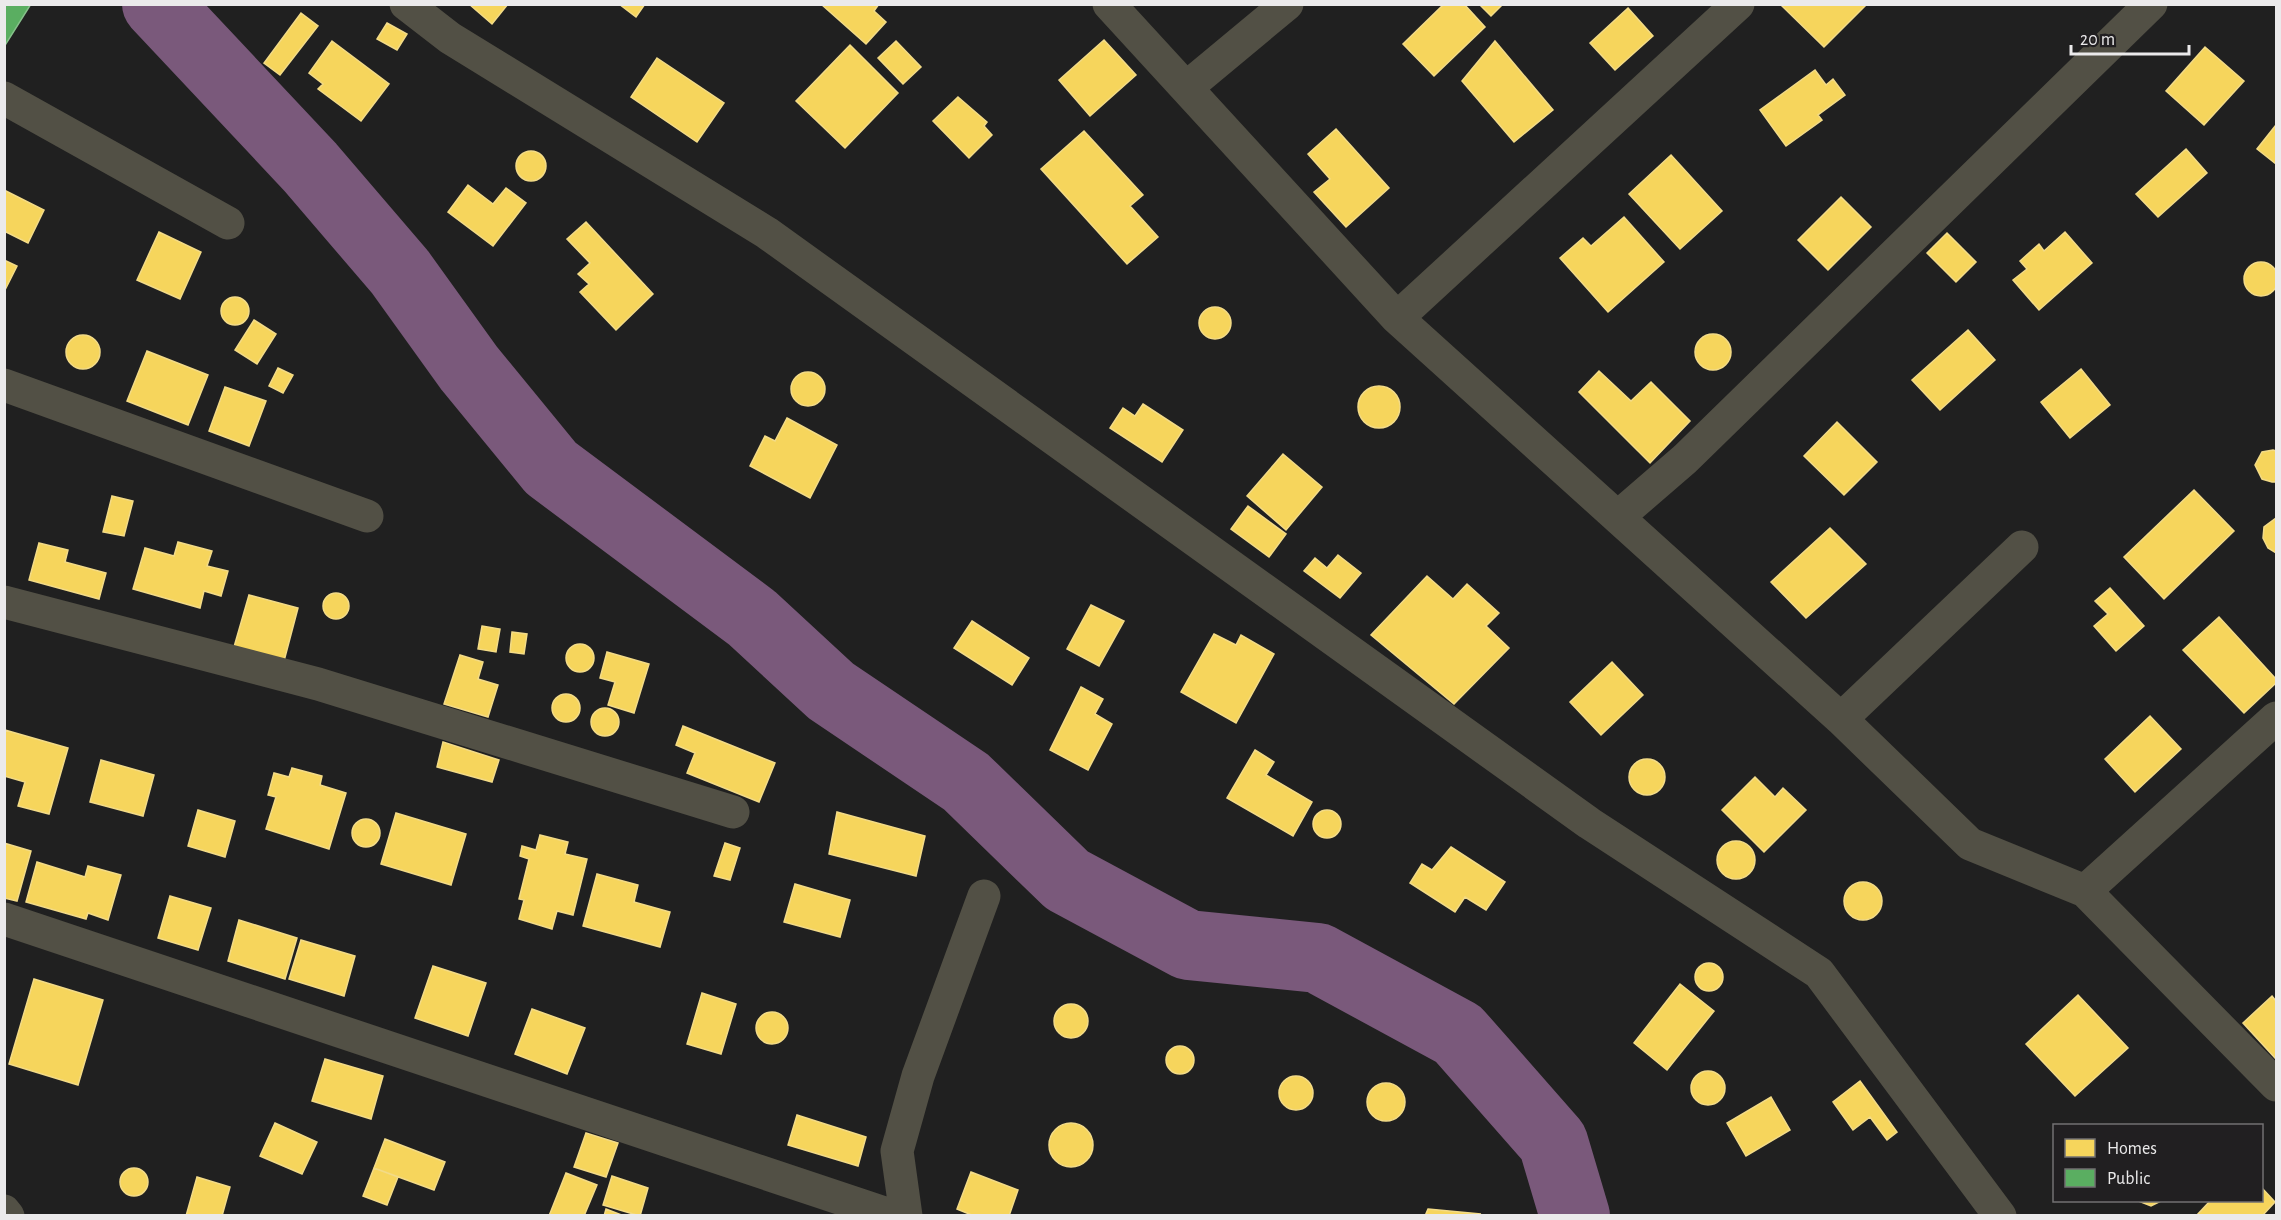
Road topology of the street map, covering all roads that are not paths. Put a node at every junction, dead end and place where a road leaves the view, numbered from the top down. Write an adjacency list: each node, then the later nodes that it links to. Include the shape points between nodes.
1 (406, 4): 26 (street, via 450,38 767,233 1589,823 1819,973)
2 (1109, 4): 6 (street)
3 (1287, 4): 6 (street)
4 (1738, 4): 9 (street)
5 (2151, 4): 12 (street, via 1686,459)
6 (1186, 88): 9 (street)
7 (4, 98): 8 (street)
8 (228, 223)
9 (1397, 318): 12 (street)
10 (4, 385): 11 (street)
11 (367, 516)
12 (1619, 516): 16 (street)
13 (2022, 546): 16 (street)
14 (4, 602): 17 (street, via 318,684)
15 (2277, 718): 18 (street)
16 (1841, 719): 18 (street, via 1970,844)
17 (733, 812)
18 (2085, 891): 21 (street)
19 (984, 896): 25 (street, via 918,1076 897,1151)
20 (4, 919): 24 (street)
21 (2277, 1085)
22 (4, 1211): 23 (street)
23 (8, 1215)
24 (893, 1215)
25 (906, 1215)
26 (2000, 1215)

